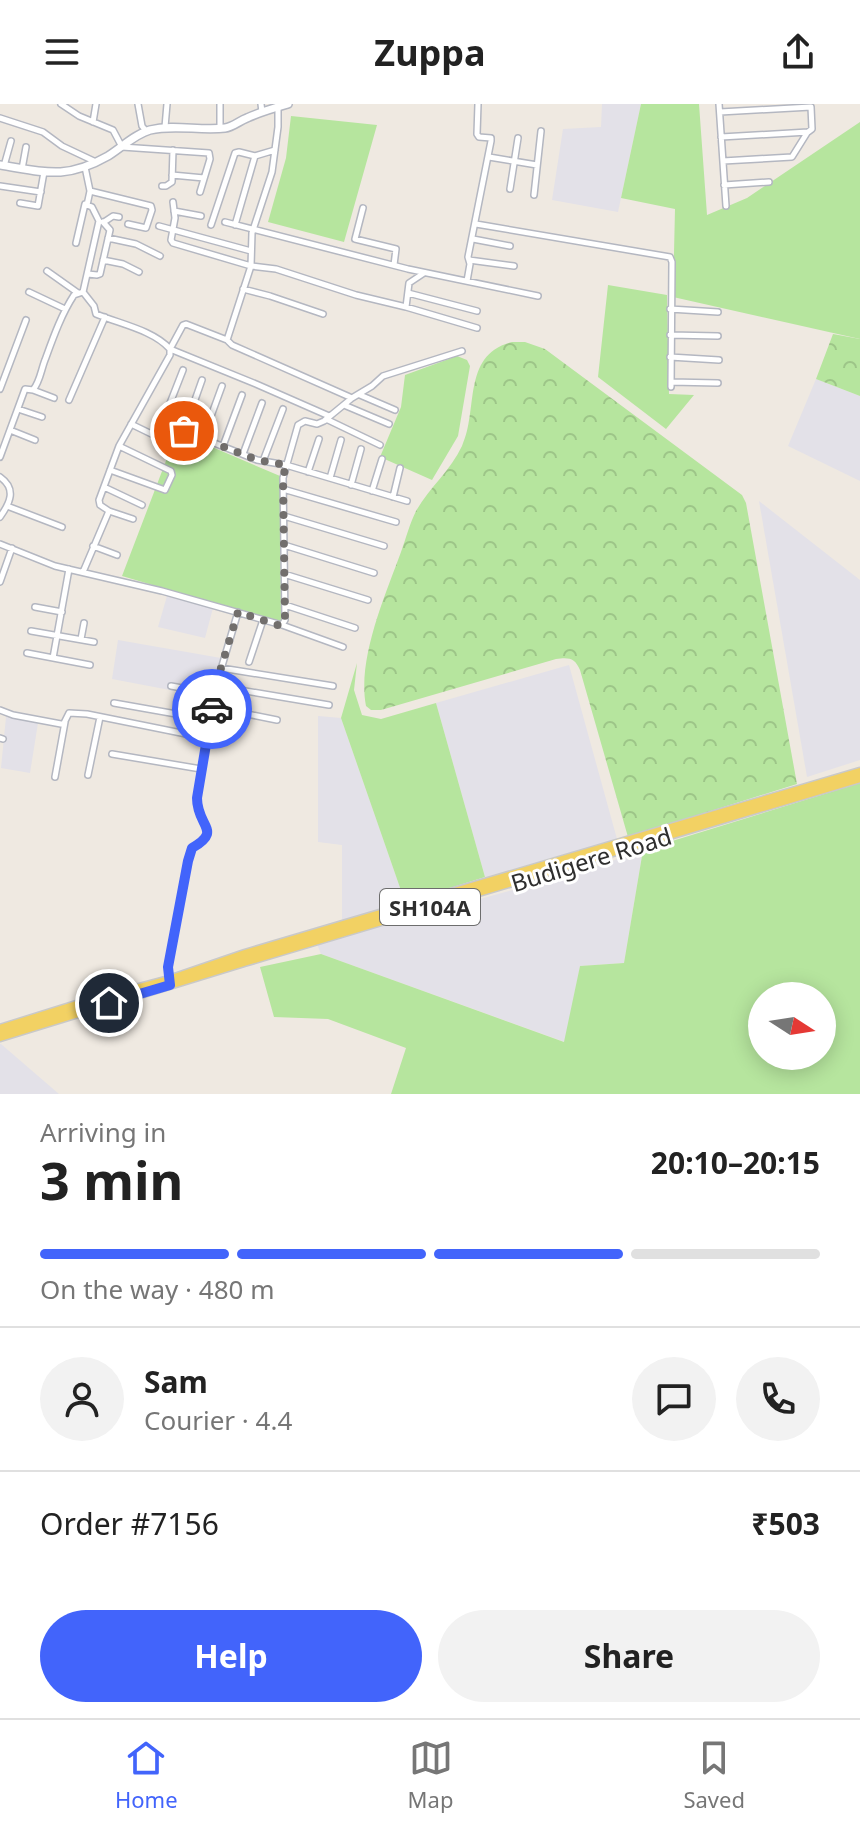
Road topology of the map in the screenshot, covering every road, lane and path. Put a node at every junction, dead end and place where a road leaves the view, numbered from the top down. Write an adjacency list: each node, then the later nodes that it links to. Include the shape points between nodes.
1 (61, 104): 13 (street)
2 (96, 104): 13 (street)
3 (138, 104): 16 (street)
4 (167, 104): 14 (street)
5 (220, 104): 15 (street)
6 (288, 104): 9 (street)
7 (478, 104): 27 (street, via 477,134 491,138)
8 (719, 104): 11 (street)
9 (278, 105): 10 (street); 25 (street)
10 (262, 108): 15 (street)
11 (720, 112): 18 (street, via 811,107); 19 (street)
12 (0, 118): 30 (street, via 43,132)
13 (93, 122): 23 (street, via 113,130)
14 (165, 127): 15 (street); 16 (street)
15 (220, 129)
16 (146, 131): 23 (street)
17 (541, 131): 32 (street)
18 (808, 132): 19 (street); 29 (street, via 792,157)
19 (721, 137): 29 (street)
20 (518, 138): 28 (street)
21 (11, 141): 31 (street)
22 (26, 147): 34 (street)
23 (122, 147): 24 (street); 30 (street)
24 (173, 150): 36 (street); 37 (street, via 209,153)
25 (275, 150): 26 (street); 63 (street)
26 (255, 156): 59 (street, via 235,153); 60 (street)
27 (489, 157): 28 (street); 58 (street)
28 (515, 161): 32 (street); 42 (street)
29 (723, 161): 39 (street)
30 (96, 162): 33 (street)
31 (2, 165): 34 (street)
32 (537, 165): 46 (street)
33 (85, 167): 35 (street); 43 (street)
34 (22, 169): 35 (street)
35 (44, 172): 44 (street)
36 (172, 175): 37 (street); 41 (street, via 170,184)
37 (204, 178): 45 (street)
38 (769, 182): 39 (street)
39 (724, 185): 50 (street)
40 (0, 186): 44 (street)
41 (162, 186)
42 (510, 189)
43 (90, 191): 49 (street); 57 (street, via 151,206 146,228)
44 (41, 192): 48 (street, via 38,206)
45 (200, 192)
46 (534, 195)
47 (173, 202): 52 (street)
48 (20, 203)
49 (87, 205): 55 (street); 66 (street)
50 (726, 206)
51 (363, 208): 72 (street, via 355,239 396,249)
52 (174, 211): 53 (street); 62 (street)
53 (201, 216)
54 (119, 217): 55 (street)
55 (101, 222): 64 (street, via 110,230); 78 (street)
56 (225, 222): 60 (street)
57 (128, 224)
58 (476, 224): 65 (street); 87 (street, via 670,257)
59 (211, 225)
60 (235, 225): 63 (street)
61 (159, 226): 62 (street)
62 (173, 230): 68 (street); 73 (street, via 173,243)
63 (253, 230): 68 (street); 72 (street)
64 (108, 238): 69 (street); 70 (street)
65 (473, 239): 67 (street); 71 (street)
66 (76, 243)
67 (510, 246)
68 (251, 251): 73 (street)
69 (160, 256)
70 (103, 260): 76 (street); 78 (street, via 99,275)
71 (469, 260): 74 (street); 79 (street)
72 (394, 265): 77 (street)
73 (251, 266): 80 (street); 85 (street)
74 (514, 266)
75 (47, 271): 82 (street)
76 (139, 272)
77 (425, 272): 79 (street); 83 (street, via 409,283)
78 (88, 274): 82 (street)
79 (467, 281): 84 (street)
80 (243, 289): 90 (street); 96 (street)
81 (29, 292): 86 (street)
82 (80, 292): 86 (street); 91 (street, via 95,313)
83 (408, 293): 85 (street); 88 (street)
84 (538, 296)
85 (406, 307): 93 (street)
86 (65, 309): 106 (street)
87 (670, 309): 89 (street); 94 (street)
88 (477, 311)
89 (718, 312)
90 (323, 314)
91 (105, 317): 97 (street); 111 (street)
92 (26, 320): 105 (street)
93 (477, 328)
94 (670, 335): 95 (street); 99 (street)
95 (718, 336)
96 (227, 340): 97 (street, via 186,324); 110 (street)
97 (170, 349): 118 (street); 119 (street)
98 (462, 351): 107 (street, via 390,373)
99 (670, 357): 100 (street); 103 (street, via 671,385)
100 (719, 360)
101 (183, 370): 122 (street, via 165,421)
102 (202, 380): 122 (street)
103 (718, 383)
104 (222, 386): 123 (street)
105 (0, 389)
106 (33, 390): 109 (street); 114 (street, via 25,389)
107 (359, 394): 110 (street); 116 (street)
108 (242, 395): 130 (street)
109 (54, 398)
110 (352, 398): 113 (street)
111 (69, 400)
112 (262, 403): 132 (street)
113 (344, 405): 118 (street); 120 (street)
114 (18, 409): 117 (street); 121 (street)
115 (283, 409): 135 (street)
116 (395, 410)
117 (42, 417)
118 (328, 418): 128 (street); 136 (street, via 298,425)
119 (131, 424): 127 (street); 129 (street)
120 (389, 424)
121 (10, 430): 125 (street); 133 (street)
122 (184, 431): 123 (street)
123 (203, 438): 130 (street)
124 (319, 439): 139 (street)
125 (35, 440)
126 (341, 440): 141 (street)
127 (170, 443)
128 (380, 445)
129 (119, 446): 138 (street); 138 (street, via 172,475 165,490)
130 (223, 446): 132 (street)
131 (361, 449): 142 (street)
132 (243, 454): 135 (street)
133 (0, 457)
134 (382, 459): 145 (street)
135 (263, 461): 136 (street)
136 (286, 465): 139 (street); 144 (street)
137 (400, 468): 146 (street)
138 (110, 470): 143 (street)
139 (308, 472): 141 (street)
140 (0, 477): 149 (street, via 10,488)
141 (330, 478): 142 (street)
142 (351, 485): 145 (street)
143 (104, 487): 148 (street); 150 (street, via 98,503)
144 (283, 489): 151 (street); 154 (street)
145 (372, 491): 146 (street)
146 (393, 497): 147 (street)
147 (407, 501)
148 (142, 505)
149 (7, 506): 152 (street); 155 (street)
150 (109, 511): 153 (street); 158 (street)
151 (284, 516): 157 (street); 159 (street)
152 (0, 517)
153 (133, 519)
154 (396, 522)
155 (62, 527)
156 (0, 544): 160 (street)
157 (284, 545): 164 (street); 165 (street)
158 (93, 546): 161 (street); 163 (street)
159 (384, 546)
160 (12, 548): 162 (street); 166 (street)
161 (117, 555)
162 (69, 569): 163 (street); 170 (street)
163 (83, 572): 171 (street)
164 (374, 573)
165 (284, 574): 167 (street); 168 (street)
166 (0, 582)
167 (368, 600)
168 (285, 605): 174 (street); 175 (street)
169 (35, 607): 170 (street)
170 (62, 612): 177 (street)
171 (238, 612): 172 (street); 185 (street)
172 (263, 620): 174 (street); 183 (street)
173 (84, 623): 178 (street)
174 (282, 625): 180 (street)
175 (355, 628)
176 (31, 631): 177 (street)
177 (58, 635): 178 (street); 182 (street)
178 (81, 639): 179 (street)
179 (94, 642)
180 (343, 647)
181 (27, 653): 182 (street)
182 (53, 658): 184 (street)
183 (249, 662)
184 (90, 665)
185 (221, 668): 187 (street); 188 (street)
186 (171, 686): 189 (street)
187 (216, 686): 189 (street); 191 (street)
188 (333, 686)
189 (215, 694): 192 (street)
190 (114, 703): 196 (street)
191 (329, 705)
192 (212, 707): 196 (street); 197 (street)
193 (0, 710): 195 (street, via 54,723)
194 (100, 717): 195 (street, via 71,713); 198 (street); 202 (street)
195 (65, 719): 203 (street)
196 (210, 720): 198 (street)
197 (277, 720)
198 (206, 738): 200 (street)
199 (112, 754): 200 (street)
200 (201, 769): 205 (street, via 197,808 208,835 192,848 188,861)
201 (860, 772): 205 (main road, Budigere Road / SH104A, via 245,954)
202 (88, 775)
203 (55, 777)
204 (860, 778): 205 (main road, Budigere Road / SH104A)
205 (169, 982): 206 (main road, Budigere Road / SH104A); 207 (main road, Budigere Road / SH104A)
206 (0, 1029)
207 (0, 1037)

